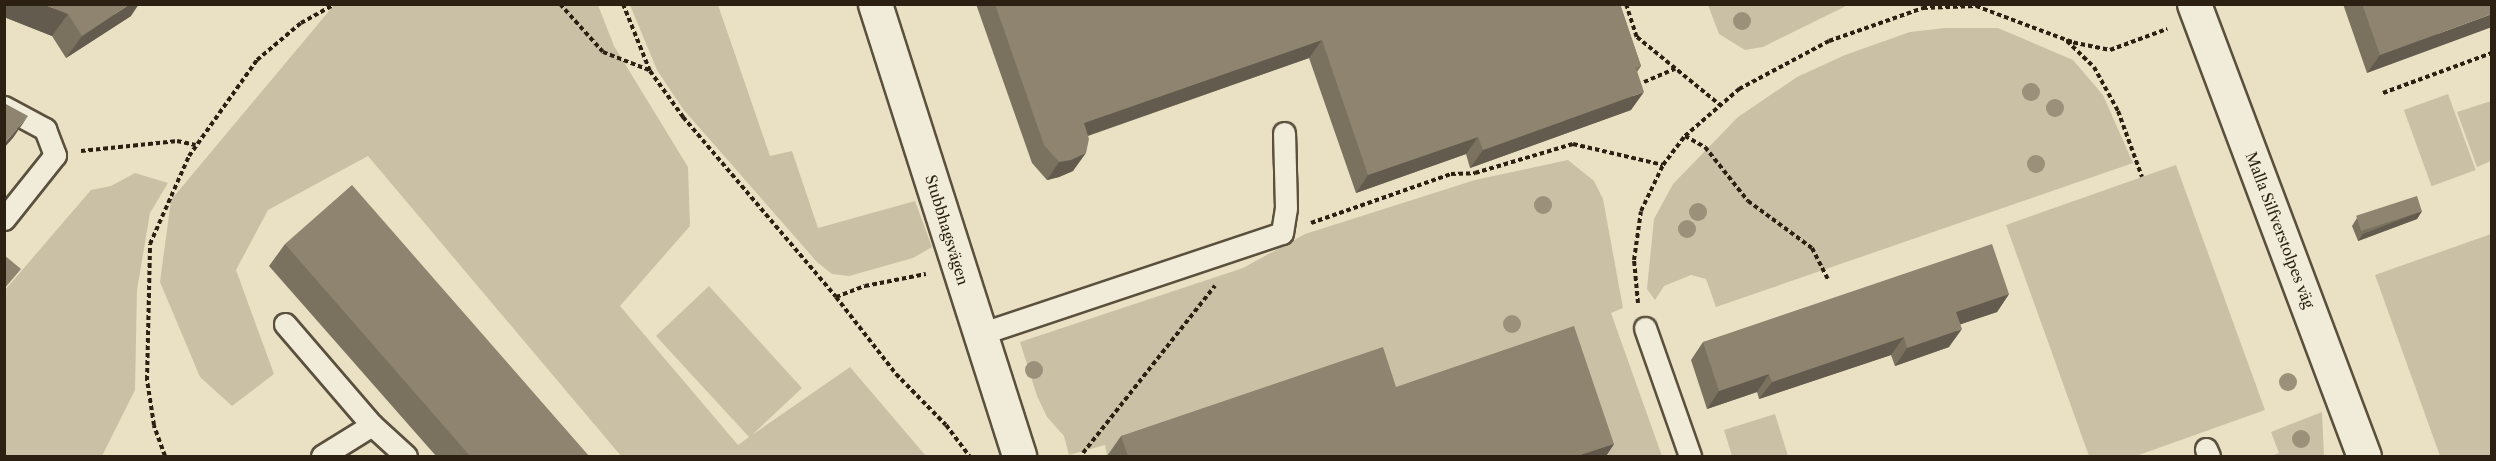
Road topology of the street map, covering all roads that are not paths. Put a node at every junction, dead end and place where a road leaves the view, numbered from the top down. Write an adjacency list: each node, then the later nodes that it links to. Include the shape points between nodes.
1 (874, 4): 8 (street, Stubbhagsvägen)
2 (2194, 4): 14 (street, Malla Silfverstolpes väg)
3 (4, 107): 5 (lane, via 45,129 55,155)
4 (1284, 133): 8 (lane, via 1287,208 1282,233)
5 (4, 219)
6 (285, 324): 9 (lane)
7 (1645, 328): 13 (lane)
8 (980, 334): 12 (street, Stubbhagsvägen)
9 (372, 425): 10 (lane); 11 (lane)
10 (322, 456)
11 (406, 456)
12 (1019, 456)
13 (1690, 456)
14 (2364, 456)

